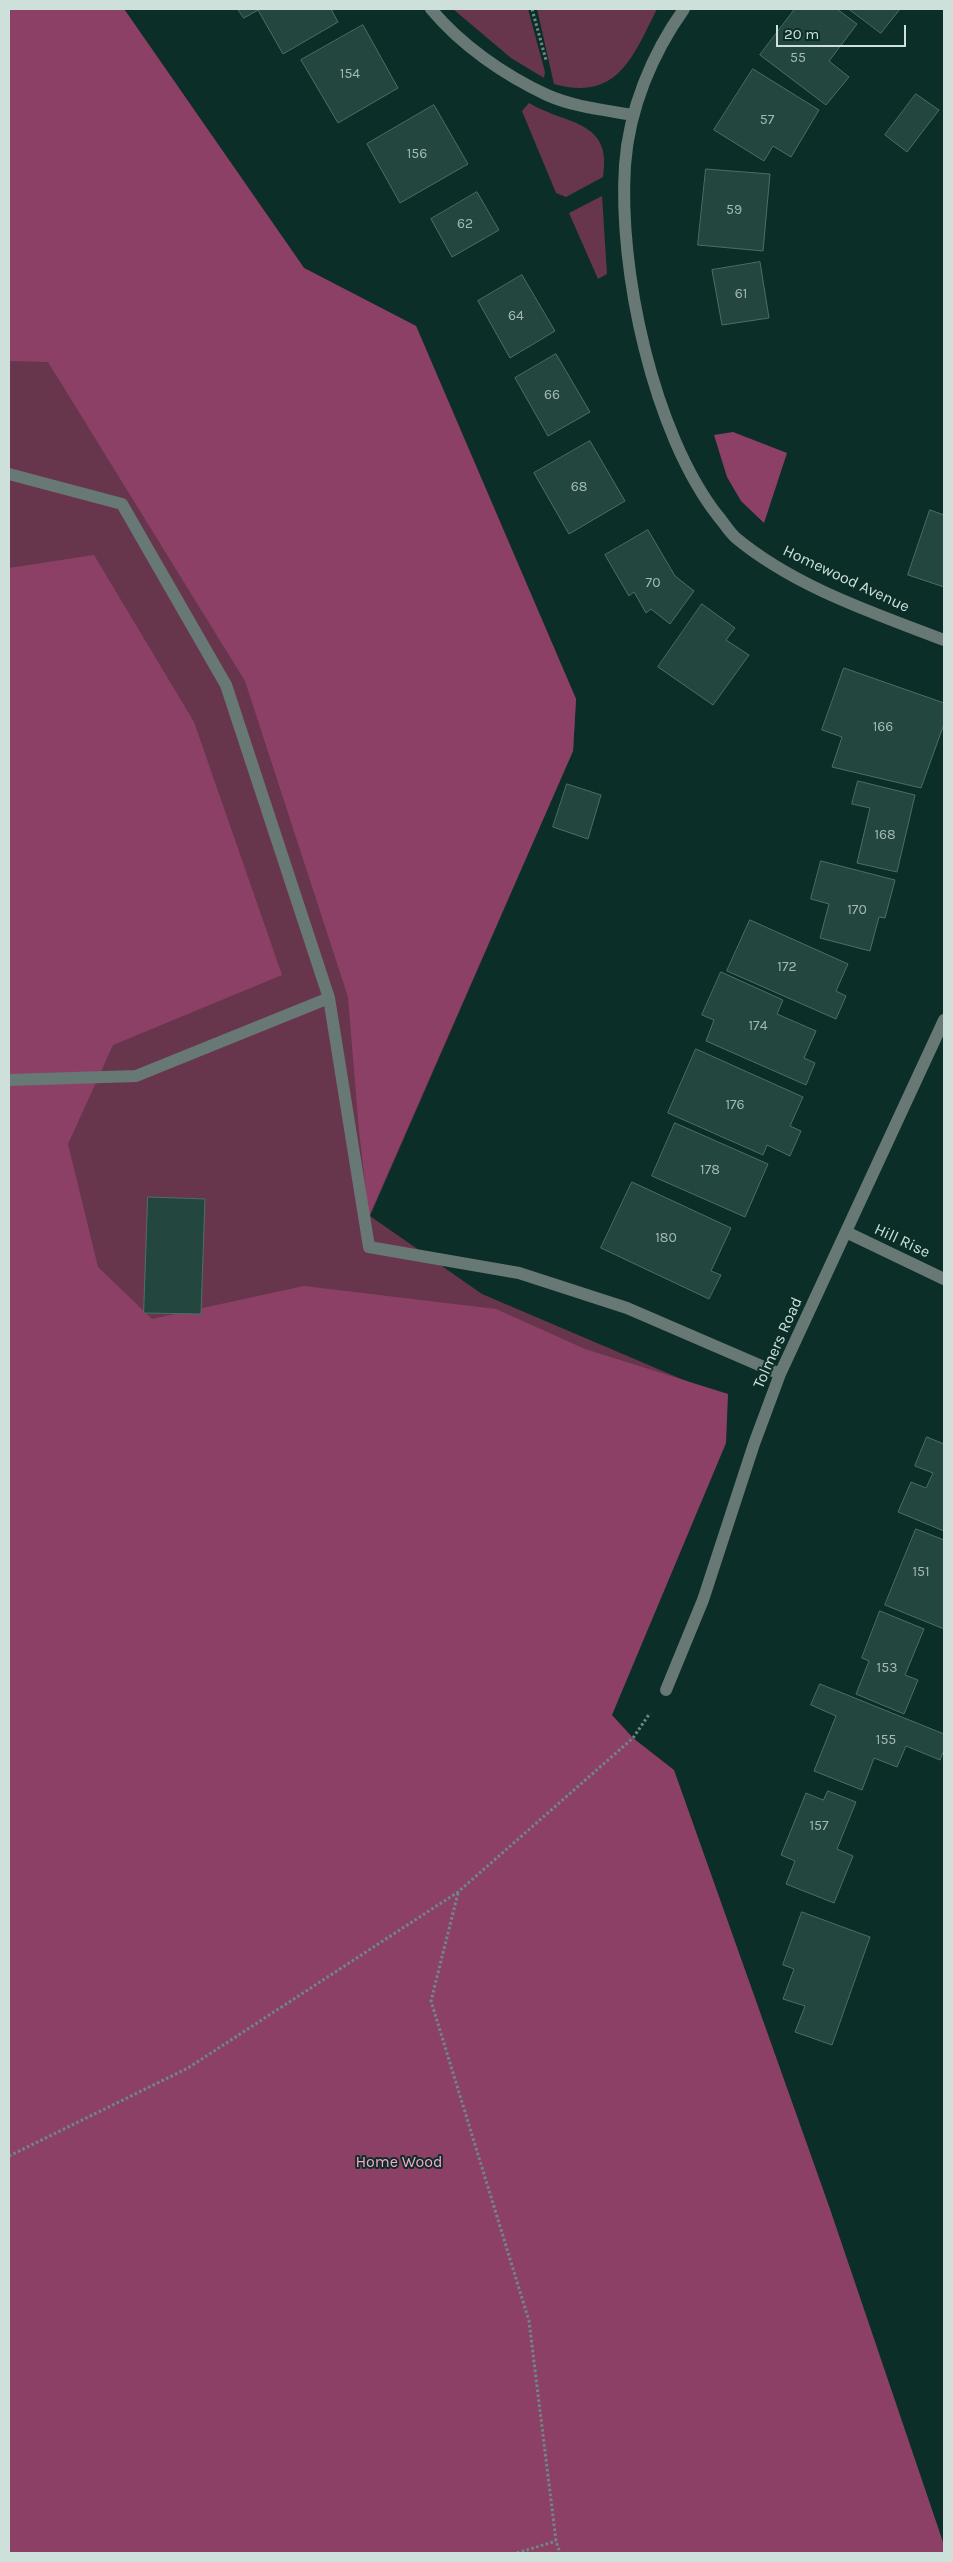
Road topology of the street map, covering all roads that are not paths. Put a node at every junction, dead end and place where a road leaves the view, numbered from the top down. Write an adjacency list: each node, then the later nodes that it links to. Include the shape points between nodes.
1 (431, 9): 3 (street, via 445,26 492,64 548,95 575,104)
2 (684, 9): 3 (street, Homewood Avenue, via 664,37)
3 (633, 115): 5 (street, Homewood Avenue, via 625,164 625,214 636,316 666,419 699,492 734,537 779,569)
4 (9, 474): 6 (street, via 122,504 226,685)
5 (944, 640)
6 (329, 998): 8 (street, via 136,1076); 11 (street, via 369,1247 519,1273 627,1308)
7 (944, 1020): 9 (street, Tolmers Road)
8 (9, 1080)
9 (846, 1232): 10 (street, Hill Rise); 11 (street, Tolmers Road)
10 (944, 1279)
11 (780, 1374): 12 (street, Tolmers Road, via 703,1600)
12 (666, 1690)

